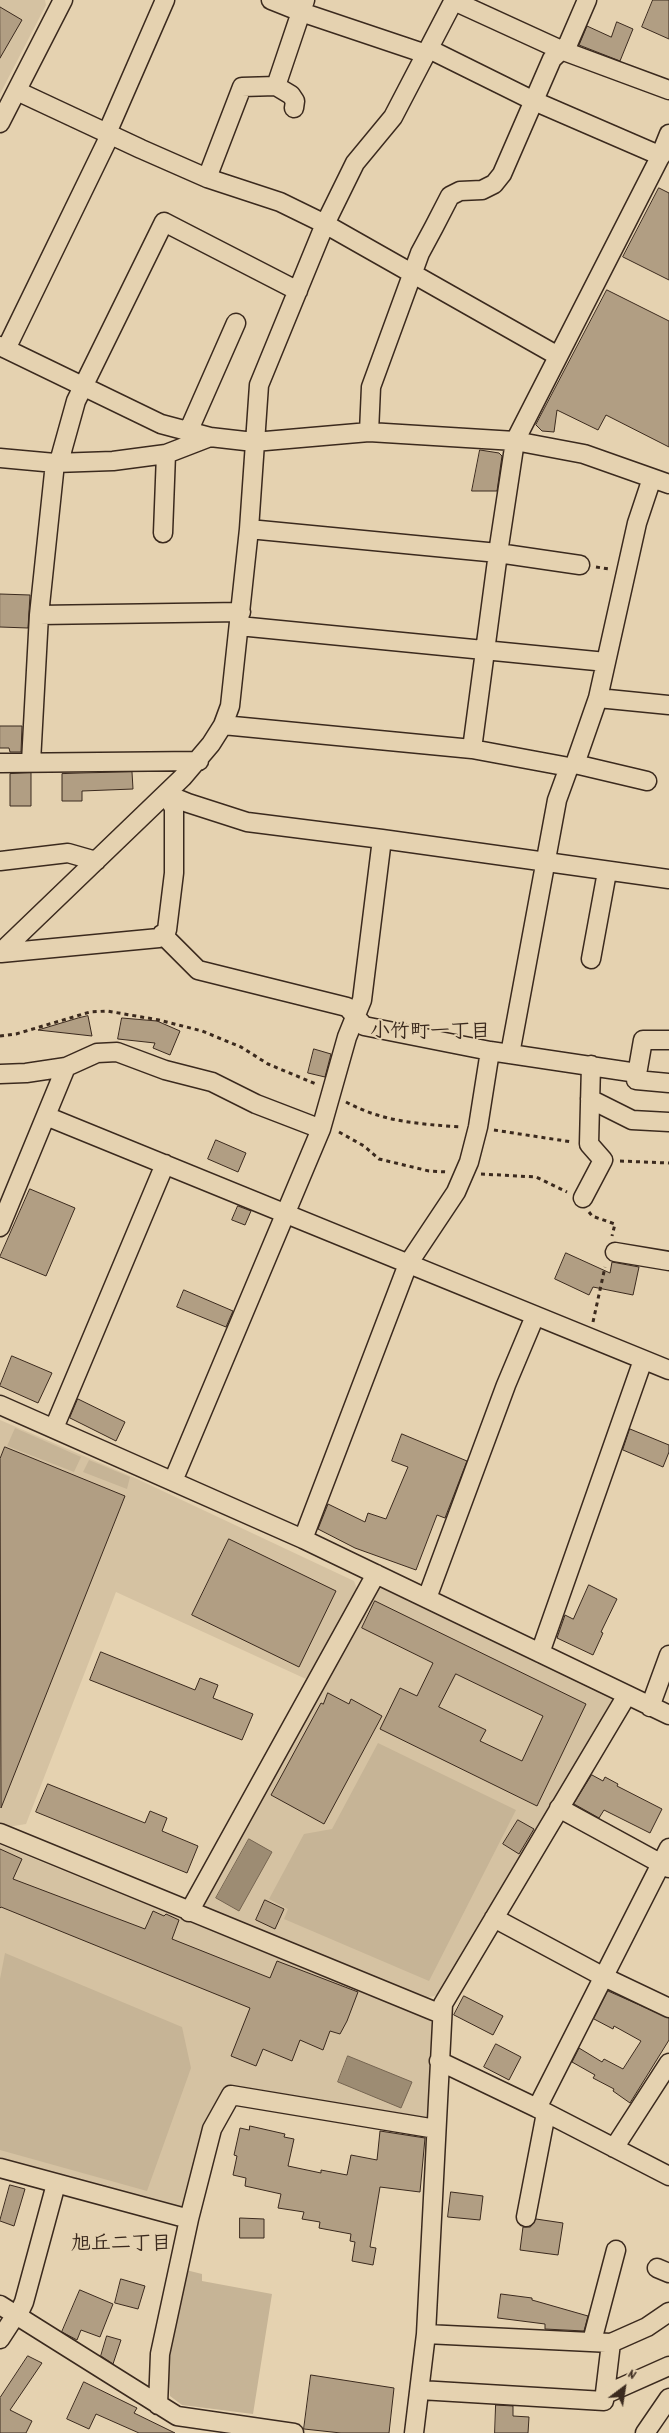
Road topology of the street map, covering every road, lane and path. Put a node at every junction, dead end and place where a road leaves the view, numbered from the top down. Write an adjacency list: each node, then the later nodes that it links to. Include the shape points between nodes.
1 (63, 0): 11 (street)
2 (165, 0): 15 (street)
3 (271, 0): 6 (street)
4 (587, 0): 7 (street, via 568,44)
5 (454, 1): 7 (street); 8 (street)
6 (303, 6): 8 (street); 9 (street)
7 (561, 50): 10 (street); 12 (street, via 552,58)
8 (427, 52): 12 (street); 19 (street, via 393,117 355,163)
9 (276, 86): 13 (street, via 291,95 295,101); 18 (street, via 242,87)
10 (669, 90)
11 (17, 91): 14 (street); 15 (street)
12 (534, 101): 17 (street); 20 (street, via 502,174 494,184 482,190 460,191 450,196 420,253)
13 (294, 108)
14 (0, 123)
15 (108, 134): 18 (street); 23 (street)
16 (669, 134): 17 (street)
17 (663, 159): 24 (street)
18 (207, 178): 19 (street, via 280,202)
19 (325, 224): 20 (street); 21 (street)
20 (414, 274): 24 (street); 27 (street, via 372,387)
21 (298, 291): 25 (street, via 164,222); 30 (street, via 259,385)
22 (236, 323): 26 (street)
23 (3, 348): 25 (street)
24 (558, 356): 29 (street)
25 (82, 386): 26 (street, via 161,424); 33 (street)
26 (188, 432): 28 (street)
27 (369, 432): 29 (street); 30 (street)
28 (210, 437): 30 (street); 31 (street)
29 (515, 441): 34 (street, via 584,454); 38 (street)
30 (254, 442): 36 (street)
31 (166, 454): 33 (street, via 113,461); 37 (street)
32 (0, 458): 33 (street)
33 (57, 462): 41 (street)
34 (652, 478): 35 (street); 40 (street)
35 (669, 484)
36 (249, 529): 38 (street); 42 (street)
37 (163, 533)
38 (498, 553): 39 (street); 43 (street)
39 (580, 565): 40 (path)
40 (626, 571): 44 (street)
41 (39, 614): 42 (street); 51 (street)
42 (240, 619): 43 (street); 47 (street, via 234,686)
43 (484, 649): 44 (street); 48 (street)
44 (606, 662): 45 (street)
45 (598, 698): 46 (street); 52 (street)
46 (669, 705)
47 (223, 725): 48 (street); 49 (street)
48 (472, 748): 52 (street)
49 (199, 761): 51 (street); 54 (street)
50 (0, 762): 51 (street)
51 (31, 762)
52 (572, 765): 53 (street); 58 (street, via 557,800)
53 (647, 781)
54 (166, 794): 55 (street, via 247,822); 57 (street); 61 (street, via 174,808 174,873 167,930)
55 (382, 838): 58 (street); 64 (street, via 362,1000)
56 (0, 861): 57 (street, via 68,853)
57 (96, 861): 62 (street)
58 (544, 863): 59 (street); 68 (street)
59 (606, 872): 60 (street); 63 (street)
60 (669, 879)
61 (162, 934): 62 (street, via 159,938); 64 (street, via 198,970 347,1007)
62 (0, 953)
63 (590, 959)
64 (356, 1016): 67 (street, via 364,1026); 74 (street, via 347,1037)
65 (0, 1036): 74 (path, via 90,1012 124,1014 202,1030 241,1047 268,1064)
66 (669, 1040): 71 (street, via 643,1040)
67 (490, 1051): 68 (street); 82 (street, via 478,1128)
68 (510, 1054): 69 (street)
69 (591, 1065): 71 (street); 75 (street)
70 (66, 1067): 72 (street); 76 (street); 78 (street, via 97,1052 117,1052 165,1070 212,1082 256,1104)
71 (637, 1073): 73 (street, via 636,1080)
72 (0, 1074)
73 (669, 1083)
74 (334, 1090): 78 (street)
75 (590, 1099): 77 (street, via 632,1120); 79 (street, via 589,1144)
76 (46, 1116): 81 (street); 85 (street)
77 (669, 1122)
78 (322, 1126): 82 (path, via 364,1146 379,1159 429,1171); 84 (street)
79 (603, 1160): 80 (path); 83 (street)
80 (669, 1163)
81 (165, 1164): 84 (street); 94 (street)
82 (464, 1173): 83 (path, via 536,1178); 88 (street, via 441,1216)
83 (581, 1201): 86 (path, via 592,1216 615,1224)
84 (285, 1214): 88 (street); 95 (street)
85 (0, 1227)
86 (611, 1252): 87 (street); 90 (path)
87 (669, 1261)
88 (408, 1264): 89 (street); 96 (street)
89 (535, 1316): 90 (street); 98 (street)
90 (590, 1338): 91 (street)
91 (643, 1360): 92 (street); 99 (street)
92 (669, 1370)
93 (0, 1405): 94 (street)
94 (54, 1428): 95 (street)
95 (173, 1481): 96 (street)
96 (303, 1539): 97 (street)
97 (376, 1574): 98 (street); 107 (street)
98 (427, 1598): 99 (street)
99 (540, 1653): 101 (street)
100 (669, 1655): 102 (street)
101 (627, 1695): 102 (street); 104 (street)
102 (650, 1707): 103 (street)
103 (669, 1715)
104 (559, 1808): 106 (street); 108 (street)
105 (0, 1833): 107 (street)
106 (666, 1860): 109 (street)
107 (189, 1912): 111 (street)
108 (494, 1918): 109 (street); 111 (street, via 443,2004)
109 (604, 1977): 110 (street); 114 (street)
110 (669, 2008)
111 (441, 2014): 112 (street)
112 (439, 2062): 114 (street); 115 (street)
113 (669, 2063): 116 (street)
114 (541, 2110): 116 (street); 120 (street)
115 (436, 2129): 121 (street, via 231,2096 212,2129); 126 (street)
116 (614, 2148): 118 (street)
117 (0, 2168): 119 (street)
118 (669, 2176)
119 (56, 2184): 121 (street); 125 (street, via 24,2302)
120 (526, 2217)
121 (189, 2219): 134 (street, via 160,2354)
122 (616, 2250): 128 (street)
123 (0, 2305): 125 (street)
124 (669, 2312): 129 (street, via 648,2327)
125 (16, 2317): 127 (street); 134 (street)
126 (426, 2334): 128 (street); 131 (street)
127 (0, 2339)
128 (592, 2341): 129 (street)
129 (610, 2343): 132 (street)
130 (669, 2366): 132 (street)
131 (420, 2390): 132 (street, via 604,2401); 137 (street)
132 (606, 2394)
133 (669, 2398): 138 (street)
134 (158, 2405): 135 (street, via 177,2416)
135 (183, 2425): 136 (street)
136 (290, 2433)
137 (414, 2433)
138 (645, 2433)

